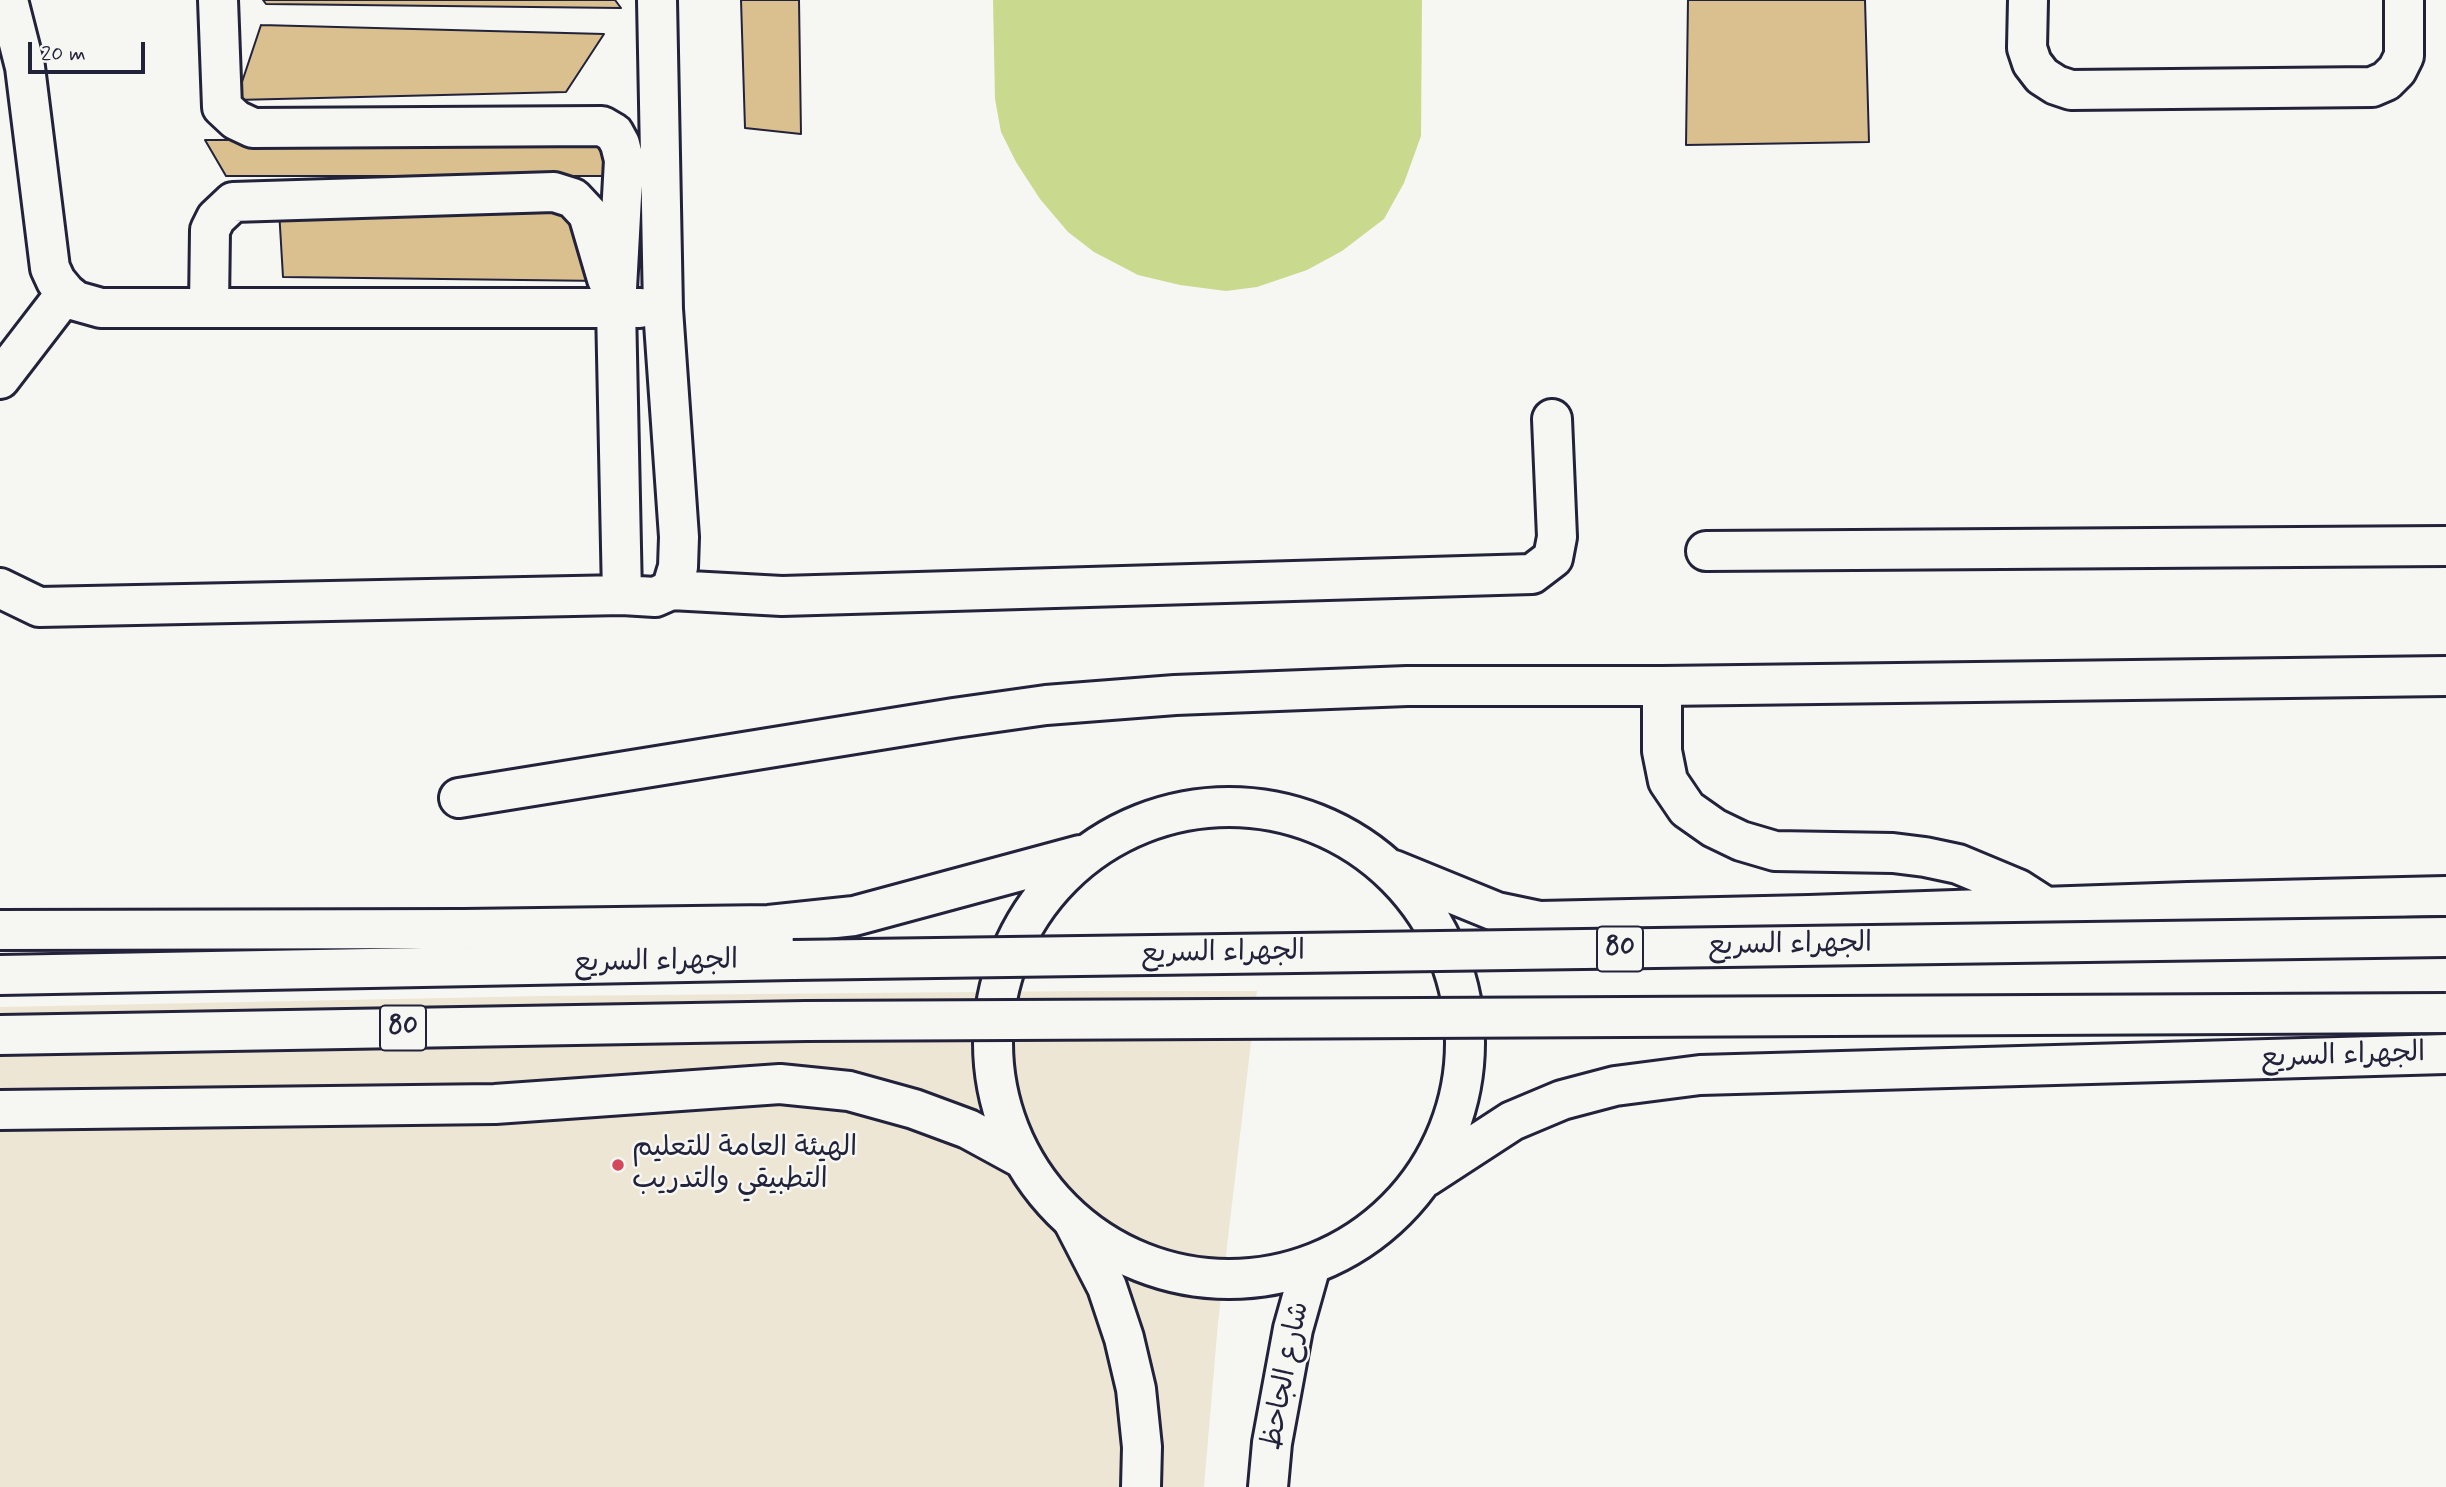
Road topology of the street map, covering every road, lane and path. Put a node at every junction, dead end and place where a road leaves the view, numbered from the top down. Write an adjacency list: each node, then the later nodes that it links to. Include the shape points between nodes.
1 (8, 0): 6 (main road, via 24,67 50,268)
2 (218, 0): 8 (main road, via 222,107 253,128 602,126 614,134 624,160)
3 (657, 0): 9 (main road)
4 (2028, 0): 5 (main road, via 2027,48 2032,63 2042,76 2071,90 2372,87 2386,81 2404,56)
5 (2404, 0)
6 (65, 293): 7 (main road, via 101,307); 10 (main road)
7 (209, 307): 8 (main road); 8 (main road, via 210,230 233,202 554,191 573,198 588,214)
8 (616, 307): 9 (main road); 16 (main road)
9 (663, 309): 15 (main road, via 679,537)
10 (0, 379)
11 (1552, 419): 15 (main road, via 1558,537 1553,558 1532,574 782,596)
12 (2446, 546): 13 (main road)
13 (1706, 551)
14 (0, 588): 16 (main road, via 39,607)
15 (671, 590): 16 (main road, via 655,597)
16 (622, 595)
17 (2446, 676): 18 (main road)
18 (1662, 686): 19 (main road, via 1407,686 1046,705); 23 (main road, via 1662,751 1668,781 1687,809 1714,828 1775,850 1892,853 1958,864)
19 (459, 799)
20 (1086, 853): 21 (main road, via 1116,834 1185,810 1257,808 1326,828); 24 (main road, الجهراء السريع, via 854,916 769,925); 31 (main road, via 1033,908 1014,941 993,1013 995,1076 1007,1125)
21 (1387, 867): 23 (main road, الجهراء السريع, via 1497,912 1540,921); 32 (main road, via 1414,895 1435,927 1461,997 1465,1047 1457,1109)
22 (2446, 896): 23 (main road, الجهراء السريع)
23 (2046, 907)
24 (0, 930)
25 (2446, 937): 26 (main road, الجهراء السريع / 80, bridge)
26 (0, 975)
27 (2446, 1013): 28 (main road, الجهراء السريع / 80, bridge, via 806,1021)
28 (0, 1035)
29 (2446, 1054): 32 (main road, الجهراء السريع, via 1700,1075 1615,1086 1562,1100 1512,1121)
30 (0, 1110): 31 (main road, via 495,1104 780,1084 849,1091 914,1109 968,1129)
31 (1023, 1159): 33 (main road, via 1045,1192)
32 (1424, 1178): 34 (main road, via 1374,1230)
33 (1073, 1221): 34 (main road, via 1135,1259 1204,1278 1276,1275); 35 (main road, via 1107,1287 1124,1338 1137,1401)
34 (1311, 1265): 36 (main road, شارع الجاحظ, via 1293,1329)
35 (1141, 1487)
36 (1268, 1487)

